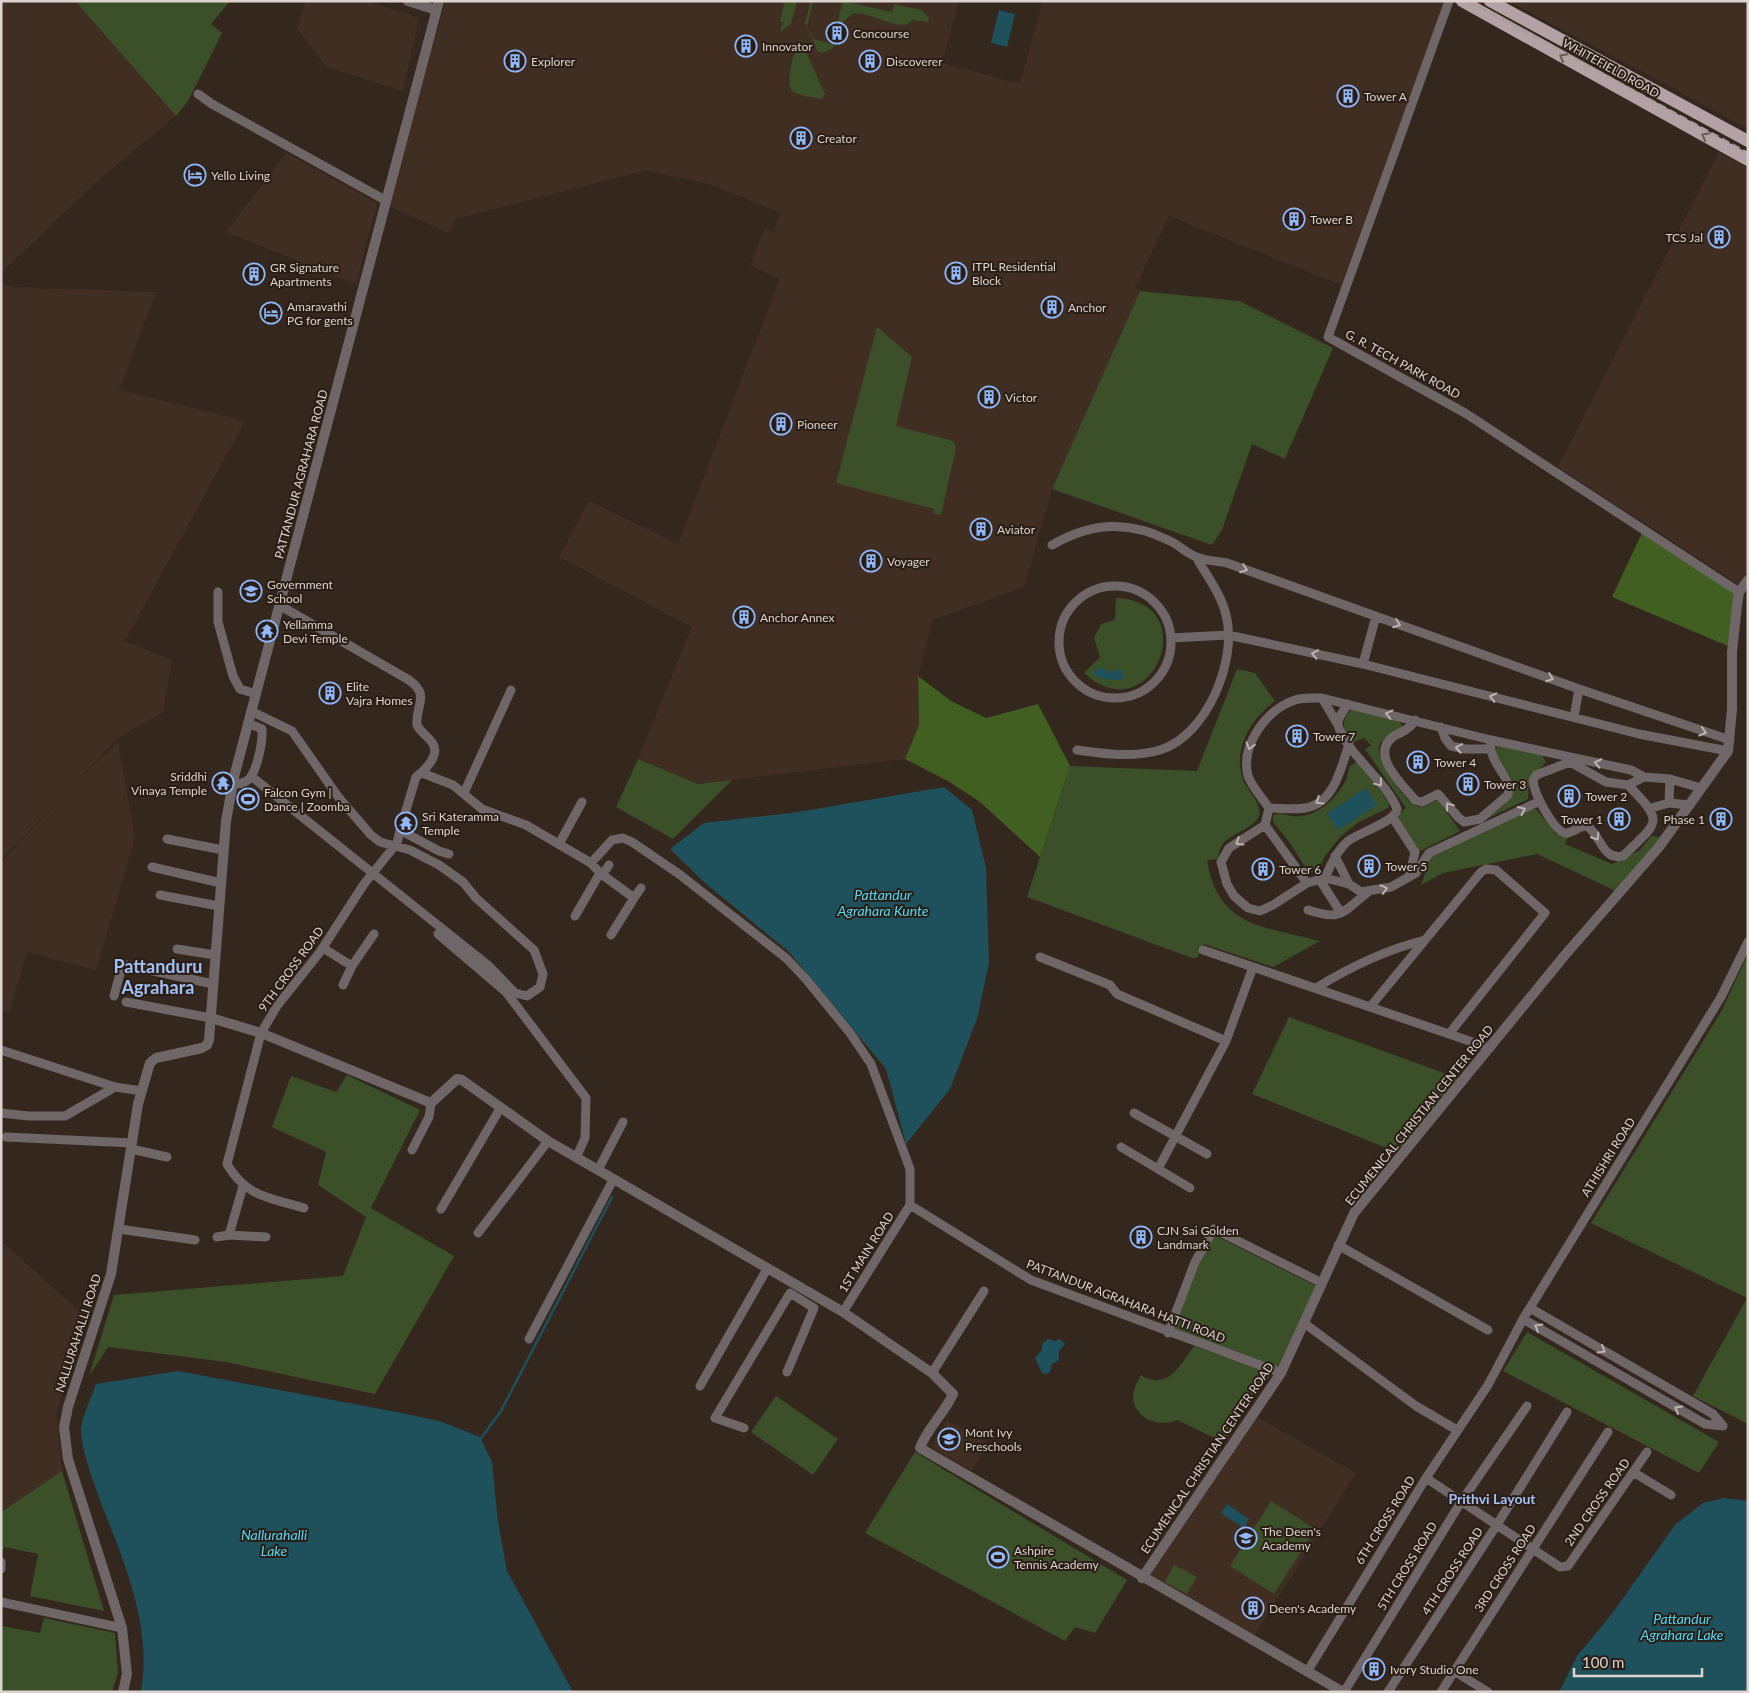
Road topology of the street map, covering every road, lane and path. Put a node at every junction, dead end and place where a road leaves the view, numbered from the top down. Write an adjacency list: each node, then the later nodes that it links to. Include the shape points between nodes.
1 (408, 1): 5 (street)
2 (1449, 1): 14 (street, G. R. TECH PARK ROAD, via 1328,337 1465,413)
3 (1462, 1): 8 (main road, WHITEFIELD ROAD, one-way to 3)
4 (1490, 1): 7 (main road, WHITEFIELD ROAD)
5 (438, 6): 9 (street, PATTANDUR AGRAHARA ROAD)
6 (198, 94): 9 (street)
7 (1748, 141)
8 (1748, 160)
9 (385, 200): 15 (street, PATTANDUR AGRAHARA ROAD)
10 (1052, 545): 11 (street, via 1080,531 1102,526 1126,526 1159,536)
11 (1196, 557): 18 (street, one-way to 18, via 1227,563); 19 (street, via 1221,600 1227,617)
12 (1748, 580): 14 (street)
13 (218, 592): 24 (street, via 218,622 233,676 240,689)
14 (1739, 592): 16 (street)
15 (279, 605): 24 (street, PATTANDUR AGRAHARA ROAD); 37 (street, via 418,688 421,698 417,725 434,750)
16 (1737, 606): 17 (street); 35 (street)
17 (1748, 613)
18 (1376, 616): 21 (street); 22 (street, one-way to 22)
19 (1228, 635): 20 (street); 21 (street, one-way to 19); 36 (street, via 1228,653 1217,690 1208,708 1184,736 1163,749 1138,755)
20 (1171, 638): 20 (street, via 1170,655 1153,684 1122,698 1089,692 1075,682 1065,668 1060,652 1065,616 1076,602 1091,592 1108,587 1126,588 1143,594 1157,605 1167,620)
21 (1363, 664): 28 (street, one-way to 21)
22 (1579, 689): 28 (street); 35 (street, one-way to 35)
23 (511, 690): 44 (street)
24 (256, 694): 27 (street, PATTANDUR AGRAHARA ROAD)
25 (1322, 698): 26 (street); 31 (street); 49 (street, one-way to 49, via 1295,700 1263,723 1255,733 1246,762 1249,777)
26 (1348, 704): 29 (street, one-way to 26); 31 (street)
27 (251, 711): 30 (street, PATTANDUR AGRAHARA ROAD); 58 (street, via 292,731 339,798 371,835)
28 (1574, 717): 35 (street, via 1639,734)
29 (1415, 720): 32 (street); 52 (street, one-way to 29, via 1438,794 1422,802 1415,800 1385,759 1386,745 1391,738 1413,725)
30 (248, 723): 38 (street, via 262,729 263,742); 41 (street, PATTANDUR AGRAHARA ROAD)
31 (1338, 724): 33 (street)
32 (1441, 727): 34 (street); 34 (street, one-way to 32, via 1465,749 1451,746)
33 (1349, 744): 49 (street, one-way to 49, via 1338,779 1325,799 1306,808); 51 (street, one-way to 51, via 1395,804)
34 (1490, 744): 39 (street, one-way to 34, via 1631,770); 52 (street, via 1491,756 1508,784 1508,795 1480,819)
35 (1729, 745): 43 (street, ECUMENICAL CHRISTIAN CENTER ROAD)
36 (1077, 750)
37 (422, 773): 44 (street, via 444,780); 54 (street, 9TH CROSS ROAD, via 414,782)
38 (251, 776): 41 (street, via 242,784); 65 (street)
39 (1644, 777): 40 (street); 42 (street)
40 (1670, 779): 43 (street); 47 (street)
41 (232, 784): 59 (street, PATTANDUR AGRAHARA ROAD)
42 (1628, 785): 46 (street, via 1600,780 1574,763 1567,763 1534,777); 50 (street)
43 (1702, 788): 48 (street, ECUMENICAL CHRISTIAN CENTER ROAD)
44 (464, 793): 57 (street, via 488,813 518,822)
45 (582, 802): 57 (street)
46 (1538, 802): 50 (street, one-way to 50, via 1564,832 1587,826 1608,854 1618,857 1649,831 1653,819); 55 (street, one-way to 46)
47 (1669, 803): 48 (street); 50 (street)
48 (1690, 805): 102 (street, ECUMENICAL CHRISTIAN CENTER ROAD, via 1659,847)
49 (1269, 808): 53 (street)
50 (1651, 808)
51 (1393, 818): 61 (street, via 1349,840); 67 (street, via 1415,852)
52 (1464, 822): 55 (street)
53 (1265, 825): 70 (street); 70 (street, one-way to 70, via 1223,854 1222,870 1234,896 1248,908 1260,911)
54 (400, 830): 58 (street, 9TH CROSS ROAD); 60 (street)
55 (1470, 834): 67 (street, via 1429,853 1416,873)
56 (167, 839): 59 (street)
57 (558, 844): 62 (street)
58 (395, 847): 65 (street, 9TH CROSS ROAD); 65 (street, via 410,850 440,865 464,882 476,898 534,950 543,974 540,987 527,996 515,993 489,966)
59 (223, 850): 69 (street, PATTANDUR AGRAHARA ROAD)
60 (449, 854)
61 (1335, 856): 68 (street); 71 (street)
62 (591, 863): 66 (street); 125 (street, via 612,840 623,838 632,842 679,874 779,952 805,978 871,1064 910,1169)
63 (609, 865): 66 (street)
64 (152, 867): 69 (street)
65 (372, 874): 85 (street, 9TH CROSS ROAD)
66 (601, 874): 75 (street); 79 (street)
67 (1408, 877): 73 (street, one-way to 67, via 1391,887)
68 (1322, 879): 70 (street); 71 (street); 78 (street)
69 (221, 883): 76 (street, PATTANDUR AGRAHARA ROAD)
70 (1307, 883)
71 (1349, 884): 73 (street)
72 (641, 888): 75 (street)
73 (1367, 893): 78 (street)
74 (160, 895): 76 (street)
75 (634, 898): 82 (street)
76 (219, 906): 88 (street, PATTANDUR AGRAHARA ROAD)
77 (1308, 910): 78 (street, via 1329,916)
78 (1340, 913)
79 (575, 916)
80 (428, 926): 119 (street, via 506,992 586,1098 585,1138)
81 (374, 934): 90 (street)
82 (611, 935)
83 (1425, 940): 94 (street, via 1360,962); 97 (street); 100 (street, via 1486,869 1496,870 1545,913)
84 (1748, 942): 139 (street, ATHISHRI ROAD, via 1721,997)
85 (323, 948): 90 (street); 99 (street, 9TH CROSS ROAD, via 277,1006)
86 (177, 949): 88 (street)
87 (1203, 950): 91 (street)
88 (215, 955): 92 (street, PATTANDUR AGRAHARA ROAD)
89 (1040, 957): 101 (street, via 1110,985 1117,994)
90 (352, 966): 93 (street)
91 (1253, 967): 94 (street); 101 (street)
92 (213, 984): 95 (street, via 126,965 122,966); 98 (street, PATTANDUR AGRAHARA ROAD)
93 (344, 985)
94 (1316, 988): 97 (street)
95 (114, 996)
96 (126, 1002): 98 (street)
97 (1370, 1007): 100 (street)
98 (211, 1018): 99 (street); 105 (street, NALLURAHALLI ROAD, via 207,1045 156,1058 150,1063)
99 (262, 1033): 106 (street); 123 (street, 9TH CROSS ROAD, via 226,1164)
100 (1449, 1034): 102 (street)
101 (1226, 1041): 112 (street)
102 (1490, 1048): 134 (street, ECUMENICAL CHRISTIAN CENTER ROAD, via 1354,1213)
103 (1, 1050): 104 (street)
104 (114, 1087): 105 (street); 108 (street, via 65,1116)
105 (142, 1091): 114 (street, NALLURAHALLI ROAD)
106 (431, 1103): 107 (street, via 457,1078); 116 (street, via 429,1117)
107 (501, 1108): 113 (street); 127 (street)
108 (1, 1113)
109 (1134, 1113): 112 (street)
110 (623, 1122): 121 (street)
111 (6, 1137): 114 (street)
112 (1176, 1137): 117 (street); 120 (street)
113 (548, 1141): 119 (street); 129 (street)
114 (132, 1146): 118 (street); 128 (street, NALLURAHALLI ROAD)
115 (1121, 1147): 120 (street)
116 (412, 1150)
117 (1207, 1154)
118 (167, 1157)
119 (576, 1158): 121 (street)
120 (1158, 1169): 124 (street)
121 (598, 1170): 122 (street)
122 (613, 1180): 135 (street); 145 (street)
123 (243, 1186): 126 (street, 9TH CROSS ROAD, via 254,1193); 130 (street)
124 (1190, 1188)
125 (910, 1205): 140 (street, 1ST MAIN ROAD); 144 (street, PATTANDUR AGRAHARA HATTI ROAD, via 1031,1280)
126 (304, 1208)
127 (441, 1209)
128 (119, 1229): 133 (street); 167 (street, NALLURAHALLI ROAD, via 111,1274 64,1427 68,1459)
129 (478, 1233)
130 (229, 1235): 131 (street); 132 (street)
131 (217, 1237)
132 (266, 1237)
133 (194, 1240)
134 (1338, 1245): 136 (street, ECUMENICAL CHRISTIAN CENTER ROAD); 143 (street)
135 (767, 1269): 138 (street); 150 (street)
136 (1322, 1283): 142 (street, ECUMENICAL CHRISTIAN CENTER ROAD); 144 (street, via 1214,1230 1195,1262)
137 (984, 1291): 147 (street)
138 (805, 1296): 140 (street); 146 (street, via 814,1308); 153 (street, via 790,1292 715,1418)
139 (1530, 1308): 141 (street, ATHISHRI ROAD); 141 (street, one-way to 141, via 1712,1414 1723,1426 1705,1424)
140 (843, 1312): 147 (street)
141 (1523, 1319): 149 (street, ATHISHRI ROAD)
142 (1304, 1323): 148 (street, ECUMENICAL CHRISTIAN CENTER ROAD); 154 (street, via 1416,1406)
143 (1488, 1330)
144 (1168, 1333): 148 (street, PATTANDUR AGRAHARA HATTI ROAD)
145 (529, 1339)
146 (787, 1372)
147 (932, 1373): 165 (street, via 953,1394 920,1448)
148 (1281, 1373): 165 (street, ECUMENICAL CHRISTIAN CENTER ROAD)
149 (1488, 1384): 154 (street, 6TH CROSS ROAD)
150 (700, 1386)
151 (1527, 1406): 160 (street, 5TH CROSS ROAD)
152 (1567, 1412): 161 (street, 4TH CROSS ROAD)
153 (744, 1428)
154 (1457, 1430): 158 (street, 6TH CROSS ROAD)
155 (1608, 1432): 162 (street, 3RD CROSS ROAD)
156 (1647, 1452): 157 (street, 2ND CROSS ROAD)
157 (1633, 1472): 159 (street); 162 (street, 2ND CROSS ROAD, via 1568,1566 1560,1567)
158 (1426, 1478): 160 (street); 168 (street, 6TH CROSS ROAD)
159 (1672, 1495)
160 (1461, 1502): 161 (street); 171 (street, 5TH CROSS ROAD)
161 (1496, 1525): 162 (street); 172 (street, 4TH CROSS ROAD)
162 (1532, 1549): 169 (street, 3RD CROSS ROAD)
163 (1, 1562): 164 (street)
164 (1, 1569)
165 (1142, 1578): 168 (street)
166 (1, 1602): 167 (street)
167 (122, 1628): 170 (street, NALLURAHALLI ROAD, via 127,1674)
168 (1307, 1672): 171 (street)
169 (1454, 1672): 173 (street, 3RD CROSS ROAD); 174 (street)
170 (124, 1692)
171 (1344, 1692)
172 (1388, 1692)
173 (1441, 1692)
174 (1488, 1692)

